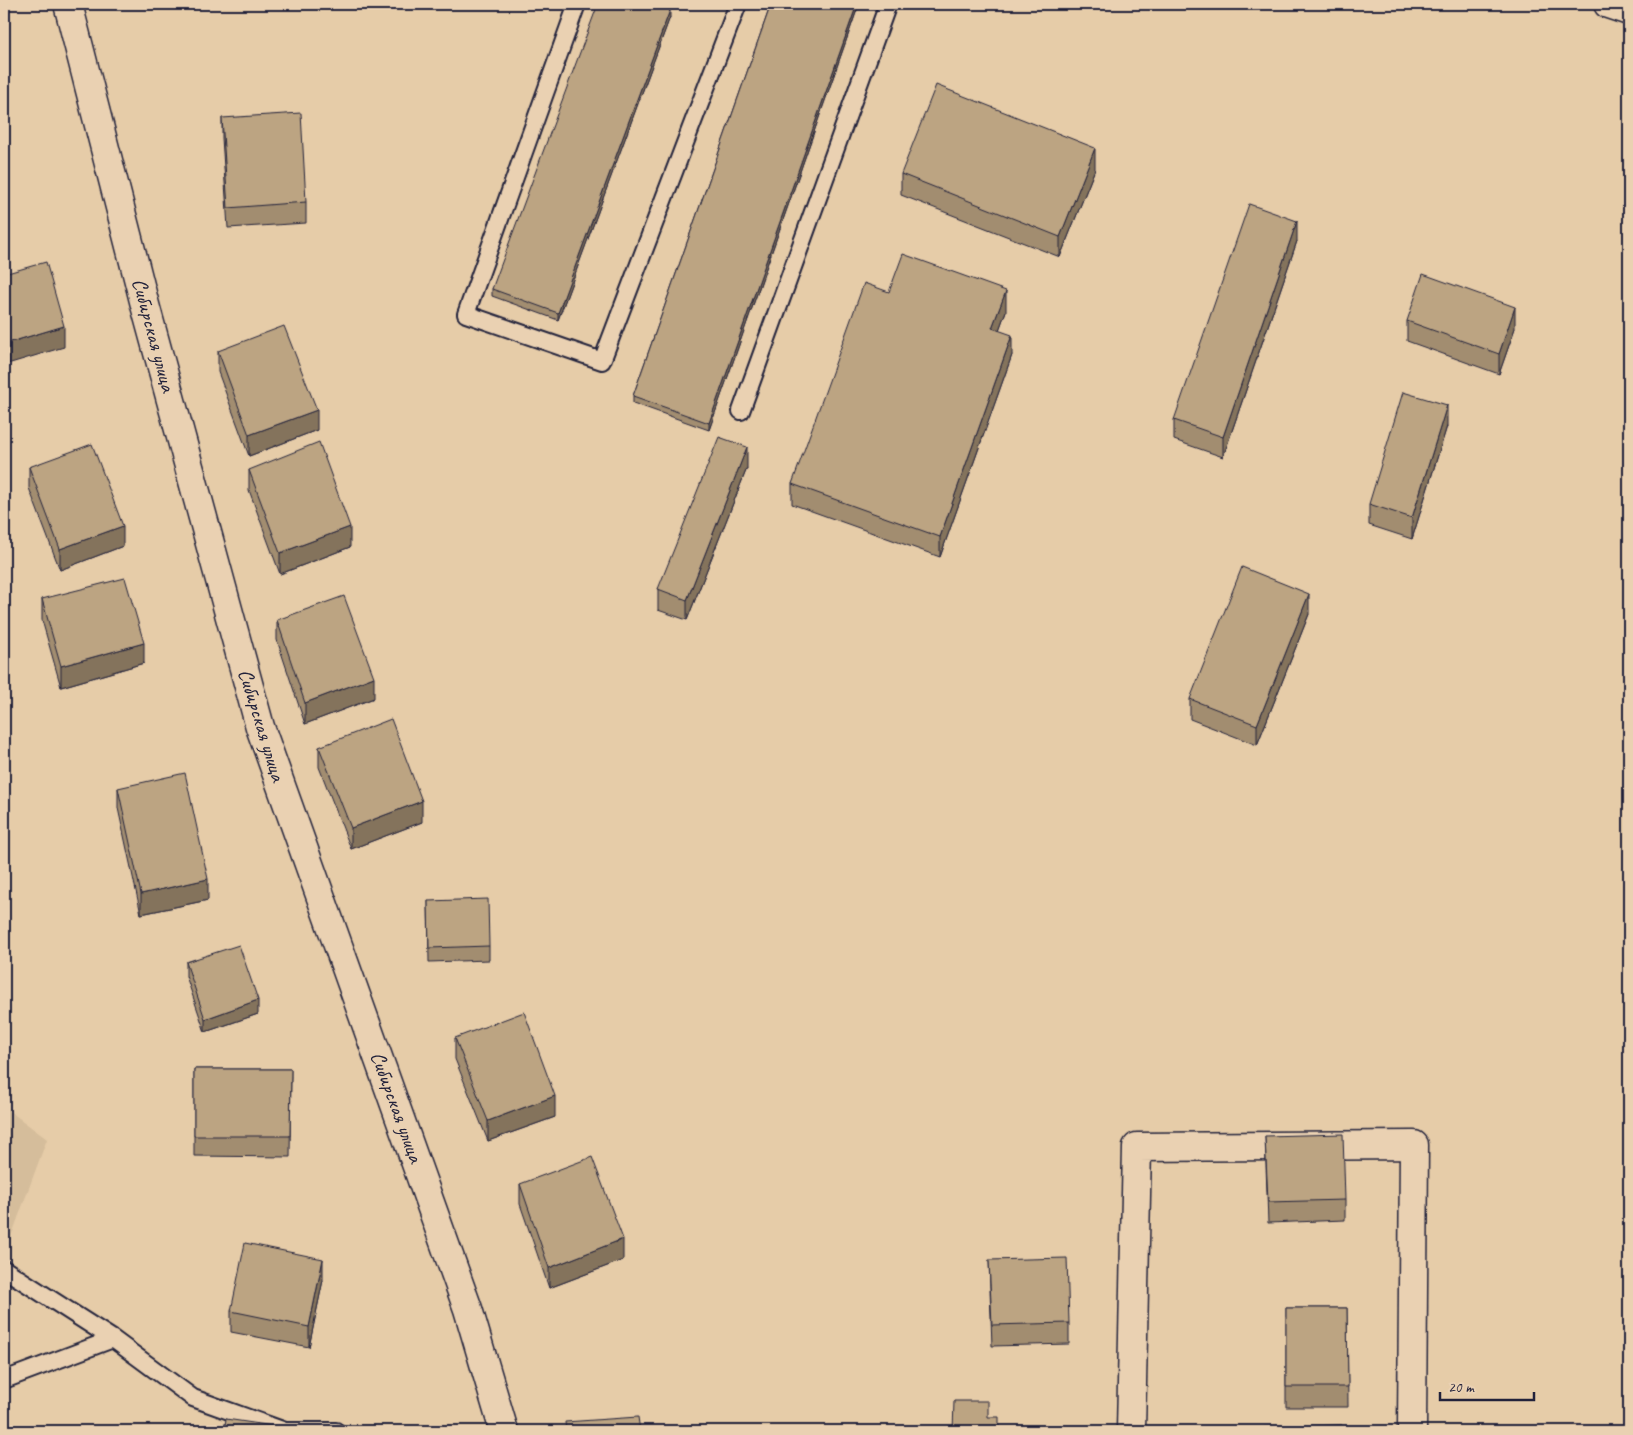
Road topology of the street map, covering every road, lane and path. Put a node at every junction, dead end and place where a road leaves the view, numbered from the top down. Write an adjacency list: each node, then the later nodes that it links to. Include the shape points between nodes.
1 (68, 4): 12 (street, Сибирская улица, via 145,305 260,727 465,1299)
2 (577, 4): 3 (lane, via 466,314 602,361)
3 (738, 4)
4 (888, 4): 7 (lane)
5 (1608, 4): 6 (street)
6 (1629, 11)
7 (741, 411)
8 (4, 1269): 9 (lane)
9 (113, 1338): 10 (lane); 11 (lane, via 193,1398 286,1431)
10 (4, 1380)
11 (336, 1431)
12 (504, 1431)
13 (1131, 1431): 14 (street, via 1138,1147 1414,1145)
14 (1412, 1431)

